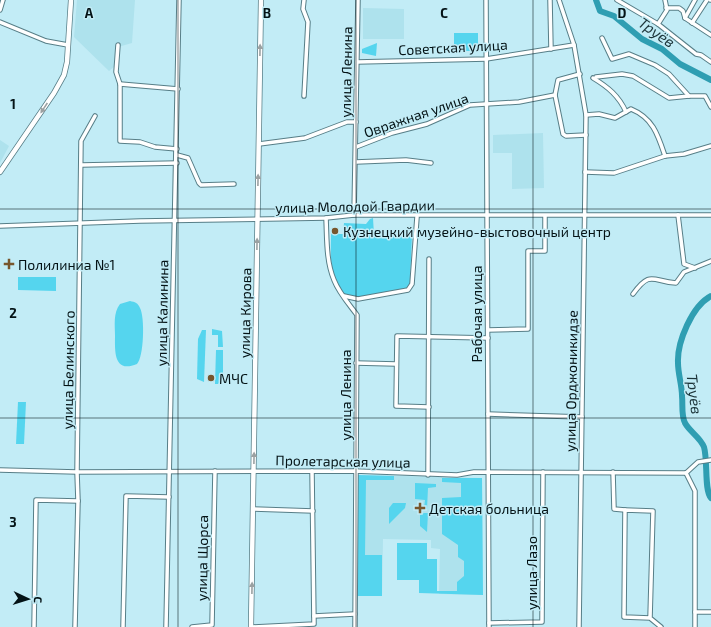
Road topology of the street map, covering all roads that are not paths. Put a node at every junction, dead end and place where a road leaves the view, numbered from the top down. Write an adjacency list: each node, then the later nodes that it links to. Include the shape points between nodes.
1 (3, 0): 15 (street)
2 (71, 0): 22 (street)
3 (179, 0): 31 (street, улица Калинина)
4 (261, 0): 42 (street, улица Кирова, one-way to 4)
5 (304, 0): 33 (street, via 308,22)
6 (358, 0): 27 (street, улица Ленина)
7 (486, 0): 26 (street, Рабочая улица)
8 (550, 0): 25 (street)
9 (559, 0): 24 (street, улица Орджоникидзе)
10 (617, 0): 19 (street)
11 (665, 0): 14 (street)
12 (695, 0): 16 (street)
13 (707, 0): 18 (street)
14 (666, 8): 16 (street, via 679,8); 19 (street)
15 (0, 10)
16 (685, 18): 18 (street)
17 (0, 22): 22 (street, via 46,41)
18 (692, 23): 20 (street)
19 (658, 24): 28 (street, via 696,54)
20 (711, 35)
21 (602, 38): 34 (street, via 612,59 629,54 655,64 669,74)
22 (68, 45): 52 (street, one-way to 52, via 64,75)
23 (118, 45): 30 (street, via 116,72)
24 (574, 45): 25 (street, Советская улица); 29 (street, улица Орджоникидзе)
25 (551, 49): 26 (street, Советская улица)
26 (486, 59): 27 (street, Советская улица); 35 (street, Рабочая улица)
27 (357, 62): 40 (street, улица Ленина)
28 (711, 62)
29 (580, 74): 32 (street, via 558,80); 38 (street, улица Орджоникидзе)
30 (120, 84): 31 (street); 45 (street, via 120,141)
31 (178, 89): 45 (street, улица Калинина)
32 (555, 95): 35 (street, Овражная улица); 41 (street, via 563,134)
33 (304, 96)
34 (690, 96): 36 (street, via 705,96); 37 (street, via 669,98 633,76 614,74 594,78 621,100)
35 (486, 105): 44 (street, Овражная улица, via 464,107 427,124 392,133); 57 (street, Рабочая улица)
36 (711, 106)
37 (626, 112): 38 (street, via 615,118 599,114); 47 (street, via 630,109 638,112 651,124 657,131)
38 (586, 115): 41 (street, улица Орджоникидзе)
39 (95, 116): 51 (street, улица Белинского, via 82,141)
40 (356, 122): 42 (street, Овражная улица, via 347,122 305,138); 44 (street, улица Ленина)
41 (586, 135): 53 (street, улица Орджоникидзе)
42 (259, 144): 63 (street, улица Кирова, one-way to 42)
43 (711, 146): 47 (street, via 684,154)
44 (356, 147): 48 (street, улица Ленина)
45 (177, 149): 46 (street, улица Калинина)
46 (177, 155): 49 (street, улица Калинина); 54 (street, via 188,158 202,185)
47 (664, 156): 53 (street, via 614,173)
48 (356, 162): 50 (street, via 406,160); 55 (street, улица Ленина)
49 (177, 163): 51 (street); 64 (street, улица Калинина)
50 (431, 163)
51 (82, 165): 65 (street, улица Белинского)
52 (0, 172)
53 (585, 172): 59 (street, улица Орджоникидзе)
54 (234, 184)
55 (354, 215): 61 (street, улица Молодой Гвардии); 62 (street, улица Молодой Гвардии)
56 (711, 215): 60 (street, улица Молодой Гвардии)
57 (487, 216): 58 (street, улица Молодой Гвардии); 61 (street, улица Молодой Гвардии); 72 (street, Рабочая улица)
58 (545, 216): 59 (street, улица Молодой Гвардии); 72 (street, via 545,251 528,251 528,328)
59 (584, 216): 60 (street, улица Молодой Гвардии); 79 (street, улица Орджоникидзе)
60 (678, 216): 69 (street, via 684,264)
61 (417, 217): 71 (street, via 412,284 408,290 358,299)
62 (326, 218): 63 (street, улица Молодой Гвардии); 71 (street, улица Ленина, via 328,261 338,288)
63 (257, 219): 64 (street, улица Молодой Гвардии); 84 (street, улица Кирова, one-way to 63)
64 (175, 221): 65 (street, улица Молодой Гвардии); 82 (street, улица Калинина)
65 (80, 223): 66 (street, улица Молодой Гвардии); 87 (street, улица Белинского)
66 (0, 226)
67 (429, 259): 73 (street)
68 (711, 261): 69 (street)
69 (695, 268): 70 (street, via 684,272 676,283 656,278 647,279)
70 (633, 294)
71 (344, 296): 75 (street, улица Ленина, via 356,315)
72 (488, 330): 74 (street, Рабочая улица)
73 (430, 337): 74 (street); 76 (street, via 397,336); 77 (street)
74 (488, 338): 78 (street, Рабочая улица)
75 (356, 364): 76 (street); 86 (street, улица Ленина)
76 (396, 364): 77 (street, via 396,406)
77 (429, 407): 93 (street)
78 (488, 414): 79 (street); 88 (street, Рабочая улица)
79 (582, 417): 90 (street, улица Орджоникидзе)
80 (711, 460): 92 (street, via 698,462)
81 (0, 470): 87 (street, Пролетарская улица)
82 (170, 470): 83 (street, Пролетарская улица); 87 (street, Пролетарская улица); 94 (street, улица Калинина)
83 (215, 470): 84 (street, Пролетарская улица); 109 (street, улица Щорса, via 212,625)
84 (254, 471): 85 (street, Пролетарская улица); 96 (street, улица Кирова)
85 (312, 471): 86 (street, Пролетарская улица); 98 (street)
86 (356, 471): 93 (street, Пролетарская улица); 101 (street, улица Ленина)
87 (77, 472): 95 (street, улица Белинского)
88 (489, 472): 89 (street, Пролетарская улица); 93 (street, Пролетарская улица); 104 (street, Рабочая улица)
89 (543, 472): 90 (street, Пролетарская улица); 104 (street, улица Лазо, via 542,622)
90 (580, 472): 91 (street, Пролетарская улица); 112 (street, улица Орджоникидзе)
91 (613, 472): 92 (street, Пролетарская улица); 97 (street, via 614,509)
92 (686, 472): 99 (street, via 695,491)
93 (428, 475)
94 (169, 497): 107 (street, via 126,496); 108 (street, улица Калинина)
95 (78, 500): 105 (street, via 36,500); 106 (street, улица Белинского)
96 (253, 509): 98 (street); 110 (street, улица Кирова, one-way to 96)
97 (625, 510): 103 (street, via 624,617); 103 (street, via 653,512)
98 (313, 511): 102 (street)
99 (695, 612): 100 (street); 114 (street)
100 (711, 612)
101 (355, 614): 102 (street); 111 (street, улица Ленина)
102 (314, 616): 110 (street, via 314,624)
103 (650, 618): 113 (street)
104 (489, 625)
105 (34, 627)
106 (75, 627)
107 (122, 627)
108 (166, 627)
109 (192, 627)
110 (252, 627)
111 (355, 627)
112 (579, 627)
113 (661, 627)
114 (695, 627)

